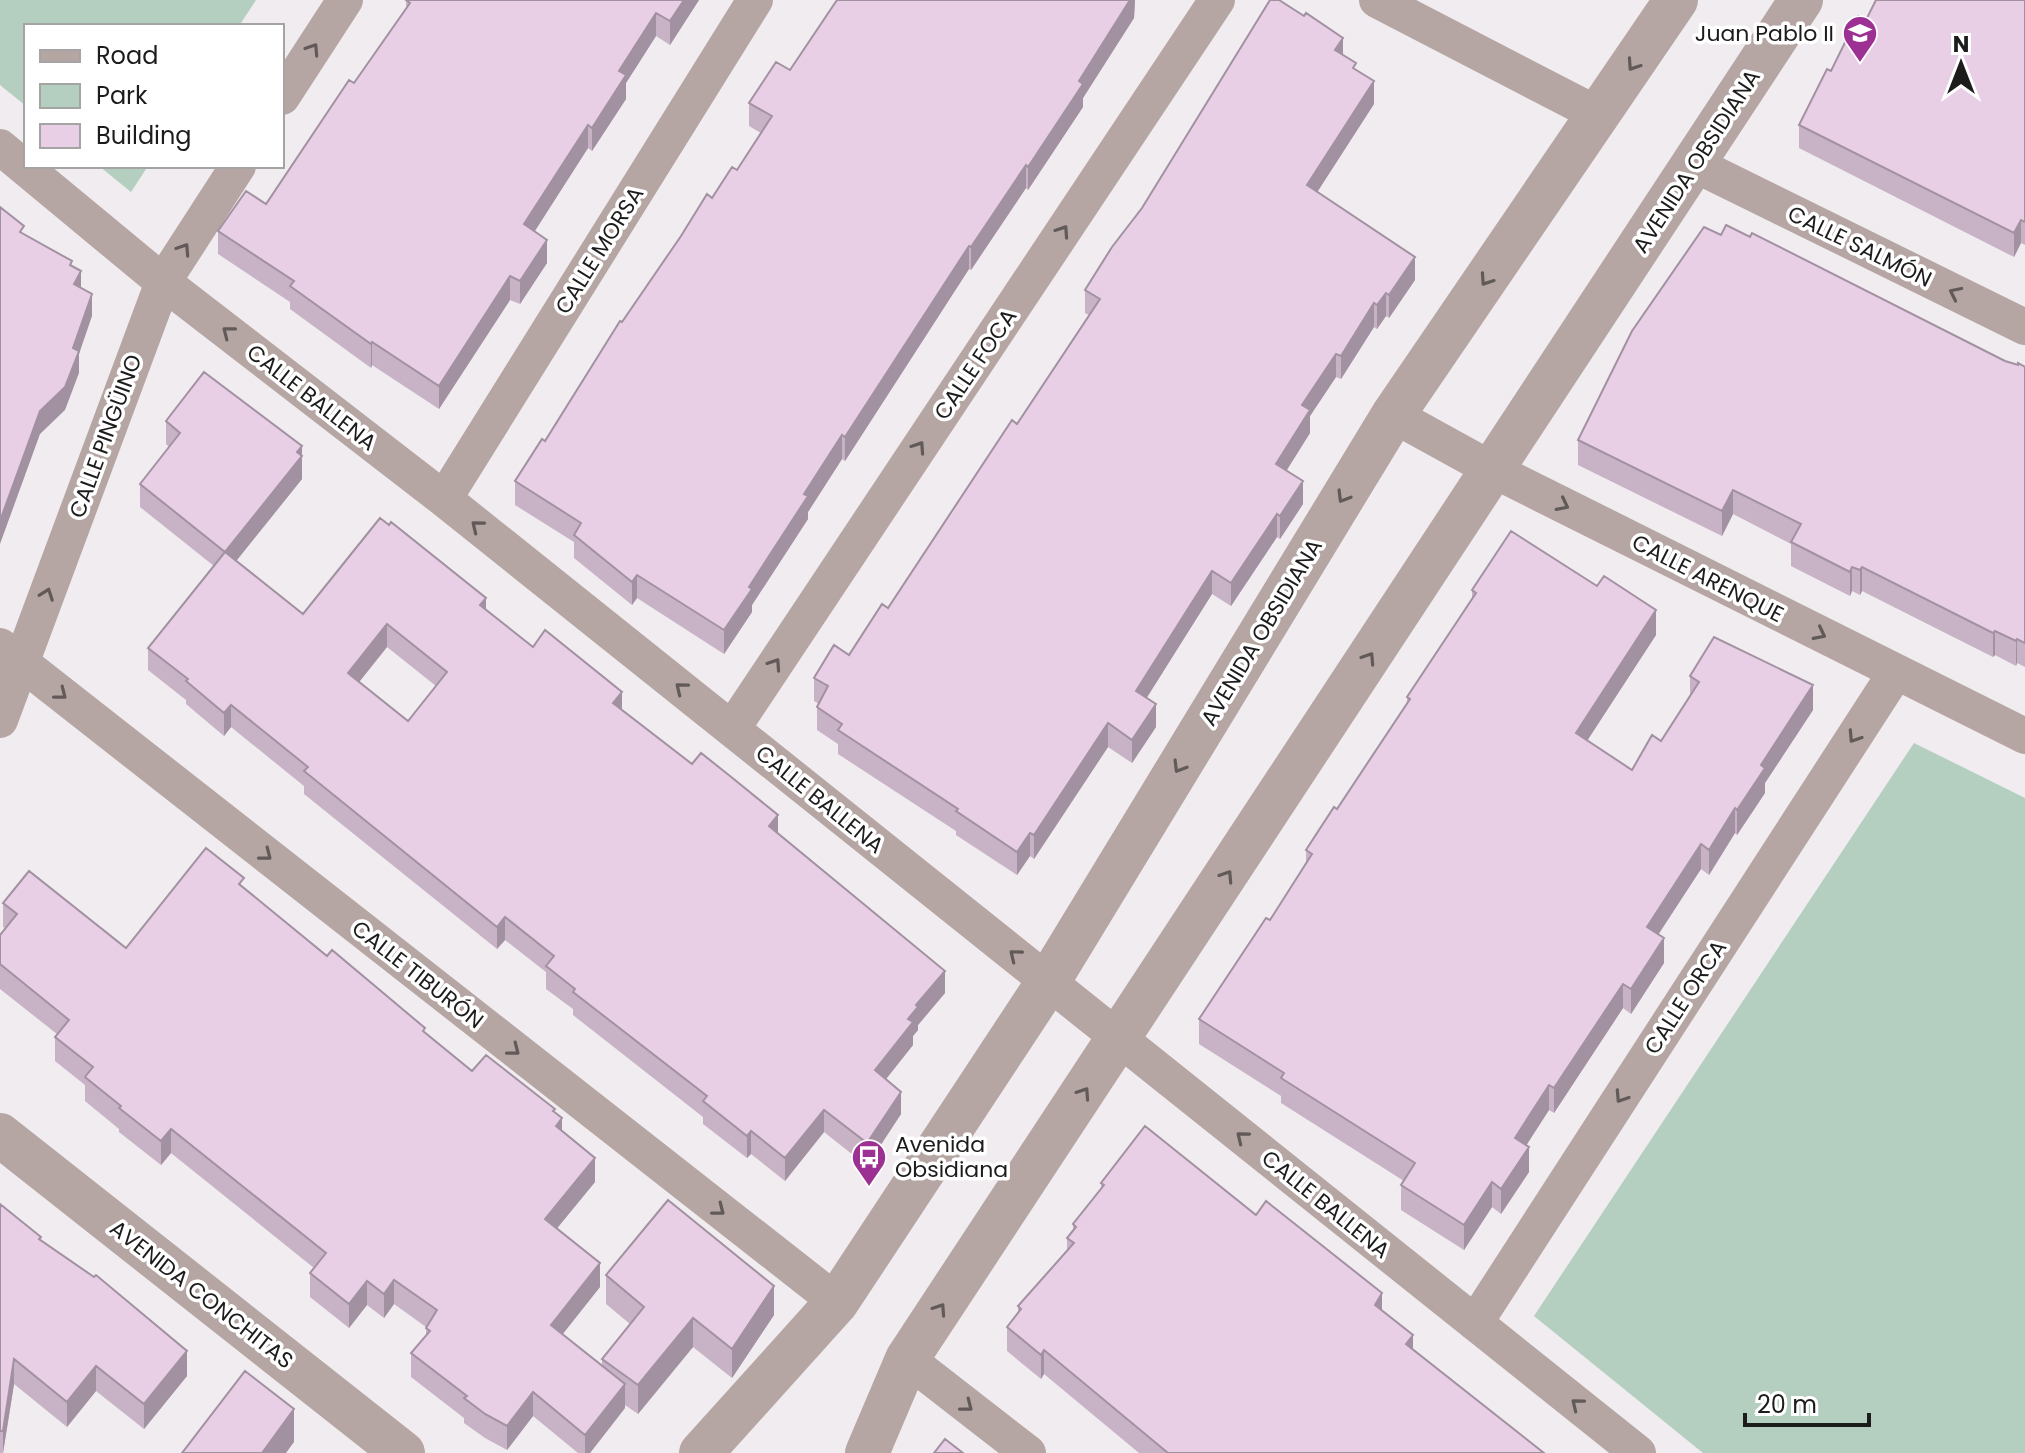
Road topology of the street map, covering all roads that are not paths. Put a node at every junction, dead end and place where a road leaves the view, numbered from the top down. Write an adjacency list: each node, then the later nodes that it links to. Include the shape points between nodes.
1 (345, 0): 7 (street, one-way to 1)
2 (755, 0): 18 (street, CALLE MORSA)
3 (1217, 0): 22 (street, CALLE FOCA, one-way to 3)
4 (1377, 0): 8 (street)
5 (1676, 0): 8 (street, AVENIDA OBSIDIANA, one-way to 8)
6 (1801, 0): 10 (street, AVENIDA OBSIDIANA)
7 (284, 94)
8 (1599, 115): 16 (street, AVENIDA OBSIDIANA, one-way to 16)
9 (0, 147): 11 (street, CALLE BALLENA)
10 (1694, 164): 15 (street, CALLE SALMÓN, one-way to 10); 17 (street, AVENIDA OBSIDIANA)
11 (24, 167)
12 (25, 168): 14 (street, CALLE BALLENA)
13 (237, 168): 14 (street, CALLE PINGÜINO, one-way to 13)
14 (163, 282): 18 (street, CALLE BALLENA, one-way to 14); 19 (street, CALLE PINGÜINO, one-way to 14)
15 (2025, 327)
16 (1393, 415): 17 (street, CALLE ARENQUE); 24 (street, AVENIDA OBSIDIANA, one-way to 24)
17 (1493, 470): 20 (street, CALLE ARENQUE, one-way to 20); 25 (street, AVENIDA OBSIDIANA, one-way to 17)
18 (444, 499): 22 (street, CALLE BALLENA, one-way to 18)
19 (11, 654): 21 (street, CALLE PINGÜINO); 27 (street, CALLE TIBURÓN, one-way to 27)
20 (1896, 672): 23 (street, CALLE ARENQUE); 28 (street, CALLE ORCA, one-way to 28)
21 (0, 720)
22 (732, 729): 24 (street, CALLE BALLENA, one-way to 22)
23 (2025, 736)
24 (1048, 982): 25 (street, CALLE BALLENA); 27 (street, AVENIDA OBSIDIANA)
25 (1119, 1039): 28 (street, CALLE BALLENA, one-way to 25); 29 (street, AVENIDA OBSIDIANA, one-way to 25)
26 (0, 1135): 30 (street, AVENIDA CONCHITAS)
27 (837, 1302): 31 (street, AVENIDA OBSIDIANA)
28 (1475, 1323): 34 (street, CALLE BALLENA, one-way to 28)
29 (907, 1359): 32 (street, AVENIDA OBSIDIANA); 33 (street, one-way to 33)
30 (403, 1453)
31 (701, 1453)
32 (867, 1453)
33 (1028, 1453)
34 (1638, 1453)

